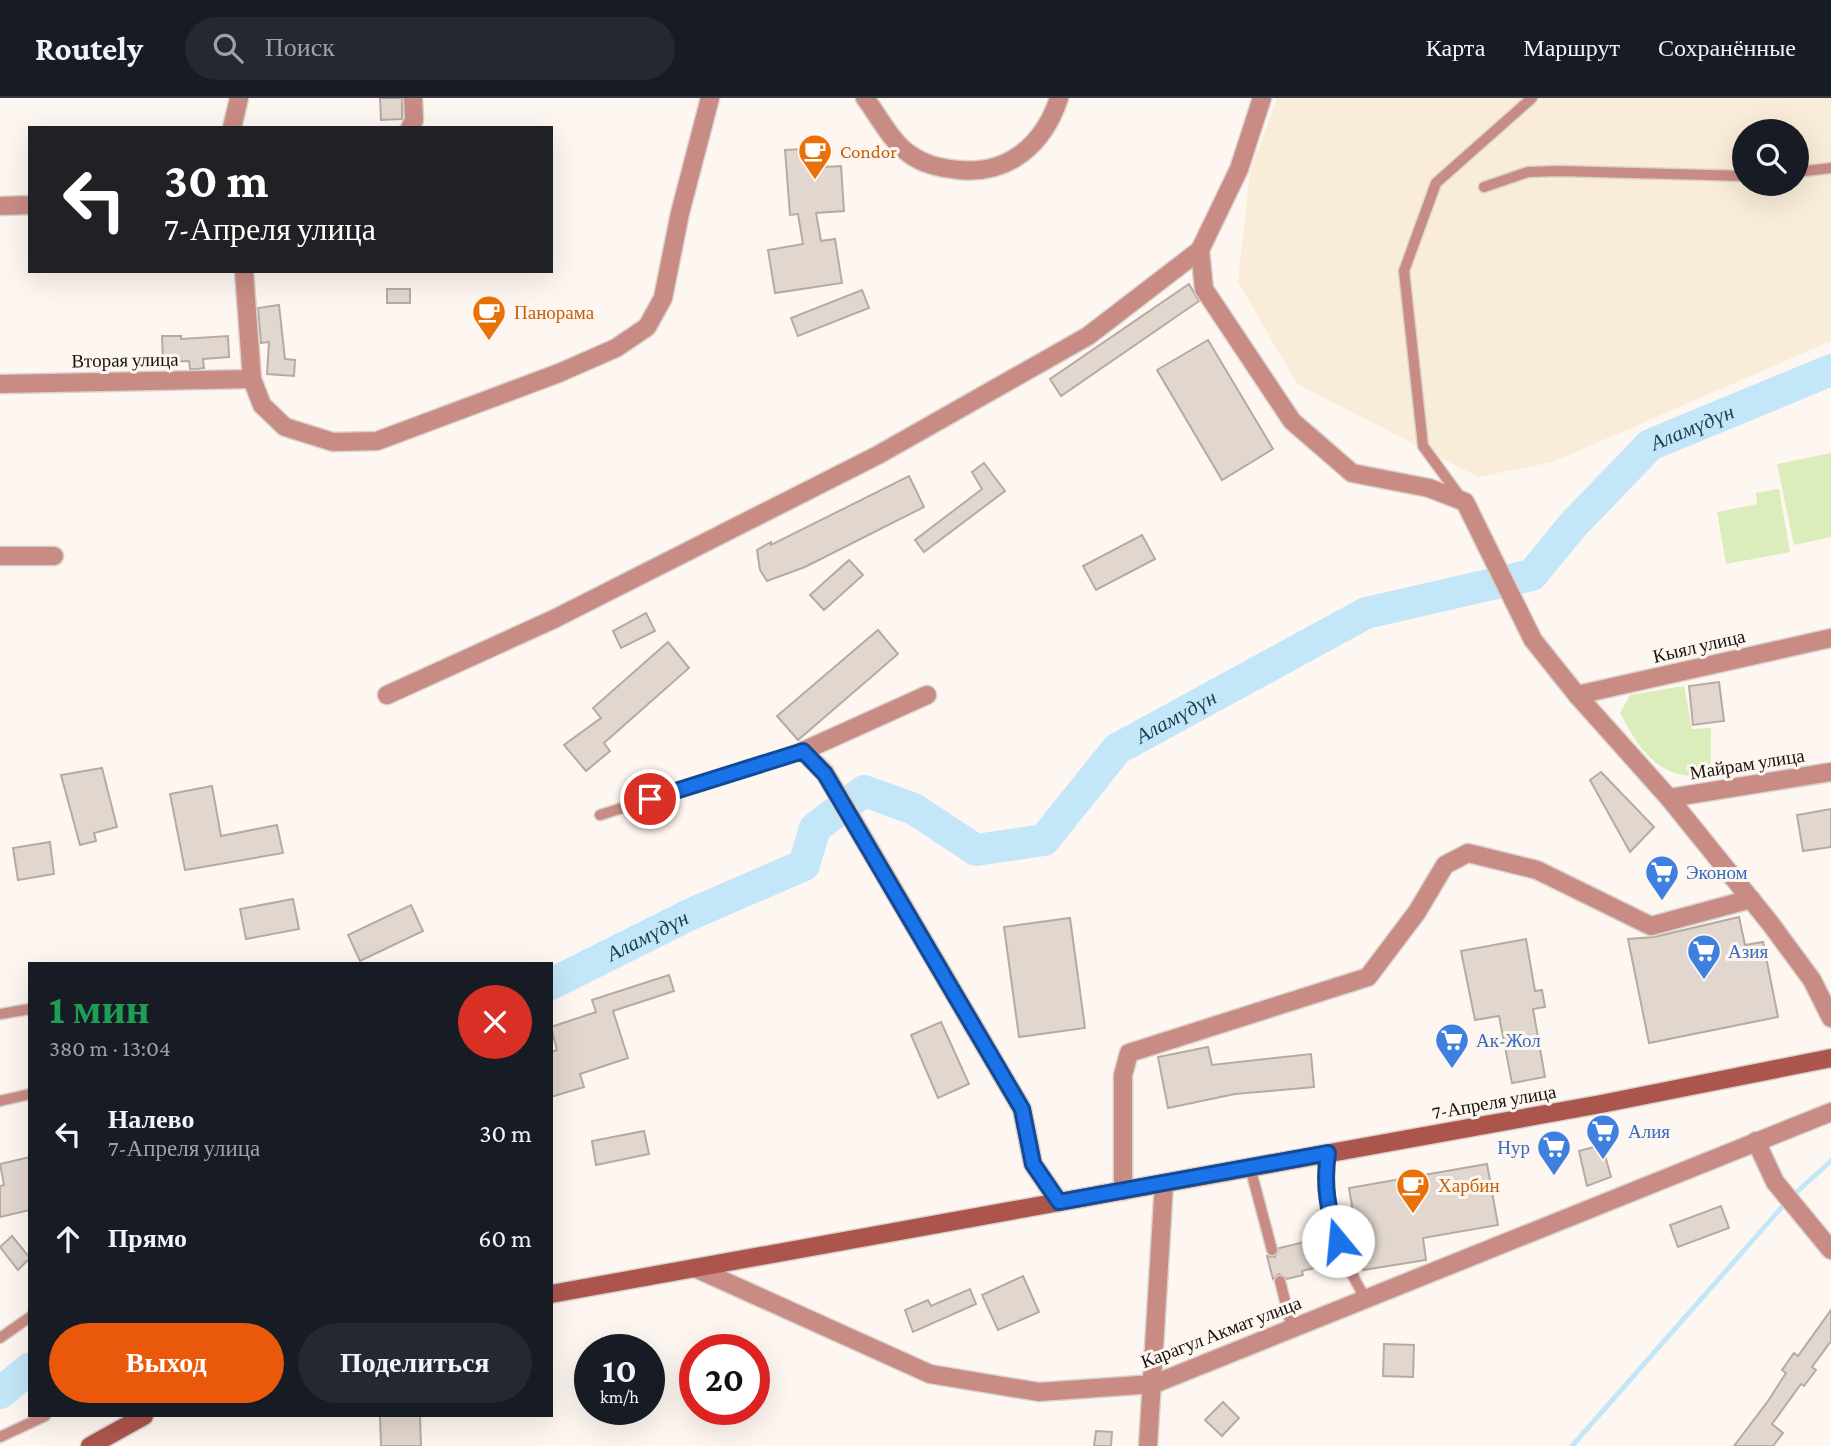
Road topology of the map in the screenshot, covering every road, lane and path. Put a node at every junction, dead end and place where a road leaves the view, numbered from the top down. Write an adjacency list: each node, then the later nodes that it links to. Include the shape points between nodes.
1 (239, 98): 8 (street)
2 (413, 98): 9 (street)
3 (710, 98): 18 (street, via 663,298 647,327 616,348 377,441 333,442 285,426 262,405)
4 (865, 98): 5 (street, via 905,152 925,164 980,172 1004,166 1028,151 1053,117)
5 (1059, 98)
6 (1262, 98): 16 (street, via 1239,169)
7 (1532, 98): 20 (lane, via 1436,183 1404,271 1423,446)
8 (232, 126)
9 (411, 126)
10 (1831, 168): 11 (lane)
11 (1809, 171)
12 (1732, 176): 13 (lane, via 1559,171 1528,173)
13 (1484, 187)
14 (28, 205): 15 (street)
15 (0, 206)
16 (1200, 250): 20 (street, via 1204,289 1292,421 1352,473 1429,488); 24 (street, via 1088,336 878,454 554,619)
17 (244, 273): 18 (street)
18 (252, 379): 19 (street, Вторая улица)
19 (0, 384)
20 (1465, 502): 26 (street, via 1533,640)
21 (0, 556): 22 (street)
22 (54, 556)
23 (1831, 638): 26 (street, Кыял улица)
24 (387, 695)
25 (927, 695): 27 (street)
26 (1577, 695): 29 (street)
27 (803, 751): 30 (lane); 44 (street, via 825,774 1022,1109 1033,1164)
28 (1831, 772): 29 (street, Майрам улица)
29 (1669, 798): 31 (street)
30 (600, 816)
31 (1751, 899): 34 (street, via 1812,980); 43 (street, via 1651,926 1538,870 1468,853 1445,864 1417,912 1368,977 1129,1053 1123,1075)
32 (28, 1009): 33 (lane)
33 (0, 1014)
34 (1831, 1018)
35 (1831, 1058): 40 (main road, 7-Апреля улица)
36 (28, 1094): 37 (lane)
37 (0, 1101)
38 (1831, 1112): 39 (street, Карагул Акмат улица)
39 (1756, 1141): 46 (street, via 1775,1182); 50 (street, Карагул Акмат улица)
40 (1328, 1153): 41 (main road, 7-Апреля улица); 50 (lane, via 1326,1202 1344,1261)
41 (1250, 1167): 42 (main road, 7-Апреля улица); 45 (lane)
42 (1164, 1183): 43 (main road, 7-Апреля улица); 54 (street)
43 (1123, 1191): 44 (main road, 7-Апреля улица)
44 (1059, 1202): 47 (main road, 7-Апреля улица)
45 (1272, 1250)
46 (1831, 1250)
47 (695, 1268): 49 (main road, 7-Апреля улица); 54 (street, Карагул Акмат улица, via 930,1374 1039,1392)
48 (1280, 1281): 52 (lane)
49 (553, 1294)
50 (1366, 1298): 52 (street, Карагул Акмат улица)
51 (28, 1318): 53 (lane)
52 (1292, 1328): 54 (street, Карагул Акмат улица)
53 (0, 1338)
54 (1153, 1384): 59 (street)
55 (43, 1417): 57 (lane)
56 (142, 1417): 58 (main road)
57 (0, 1437)
58 (90, 1446)
59 (1148, 1446)

